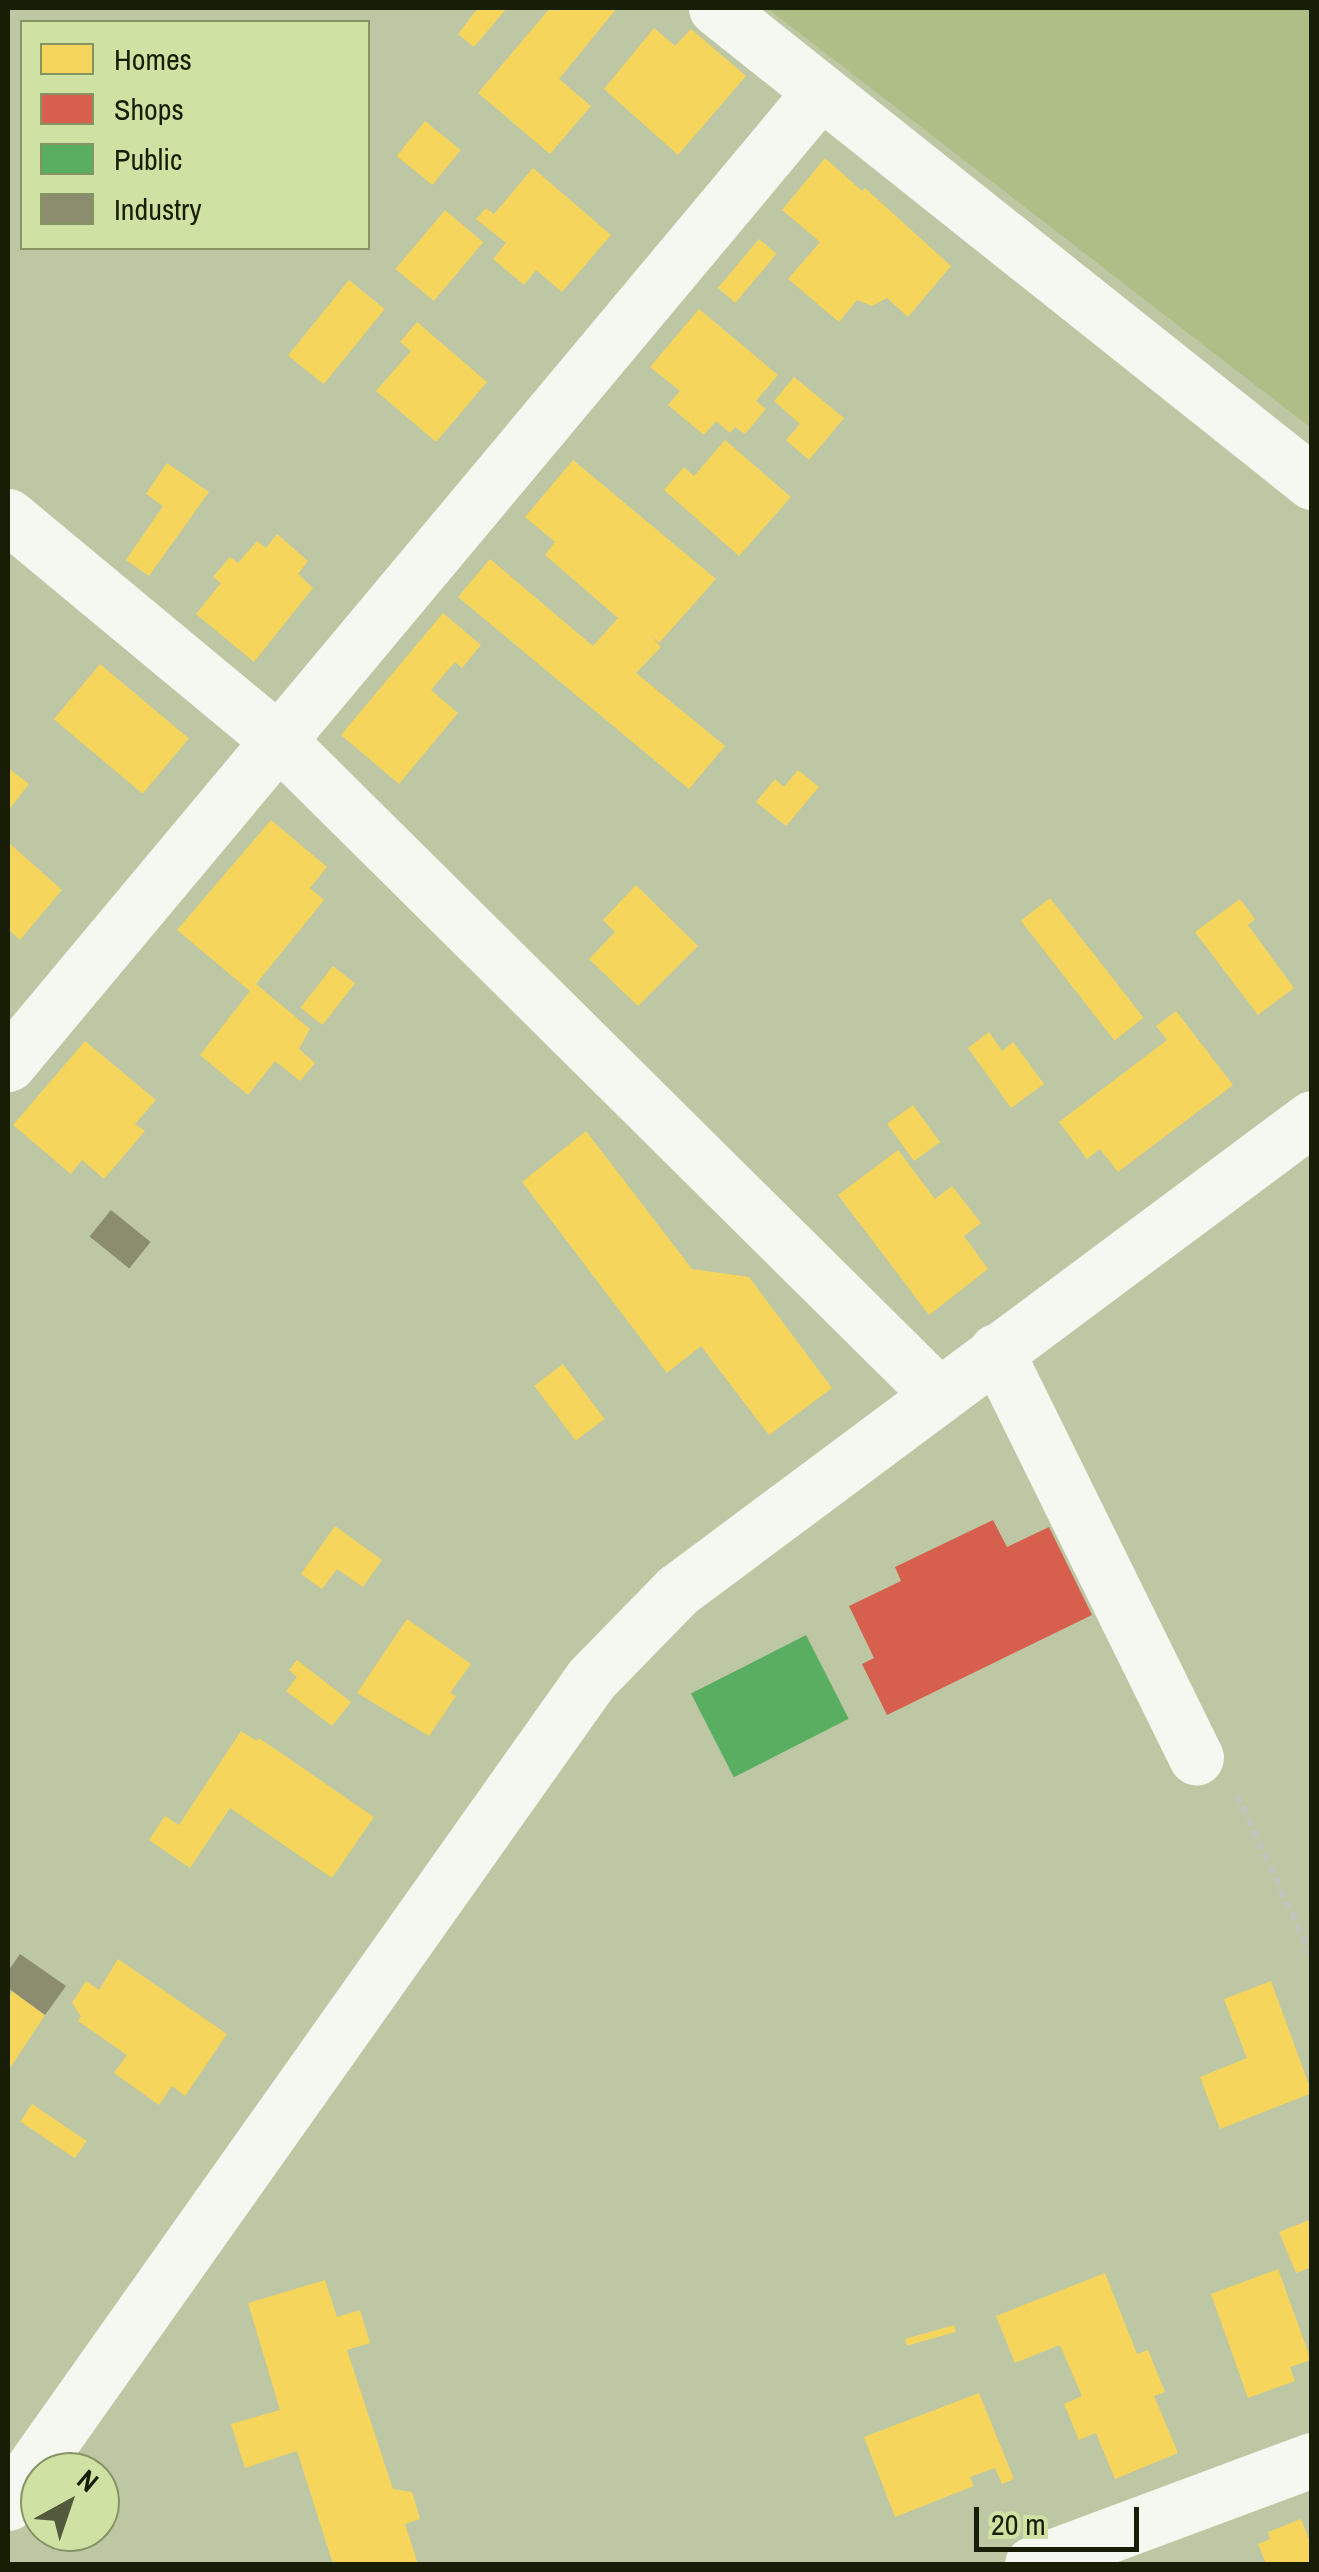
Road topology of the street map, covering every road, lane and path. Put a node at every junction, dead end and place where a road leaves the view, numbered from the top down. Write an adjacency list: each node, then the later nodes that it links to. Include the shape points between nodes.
1 (716, 8): 2 (street)
2 (820, 92): 3 (street); 5 (street)
3 (1312, 482)
4 (8, 516): 5 (street)
5 (277, 739): 6 (street); 9 (street)
6 (8, 1064)
7 (1312, 1118): 8 (street)
8 (996, 1351): 9 (street); 10 (street)
9 (938, 1395): 13 (street, via 678,1590 591,1679)
10 (1189, 1739): 11 (path, via 1214,1746)
11 (1312, 1958)
12 (1312, 2460): 14 (street)
13 (8, 2503)
14 (1032, 2564)

